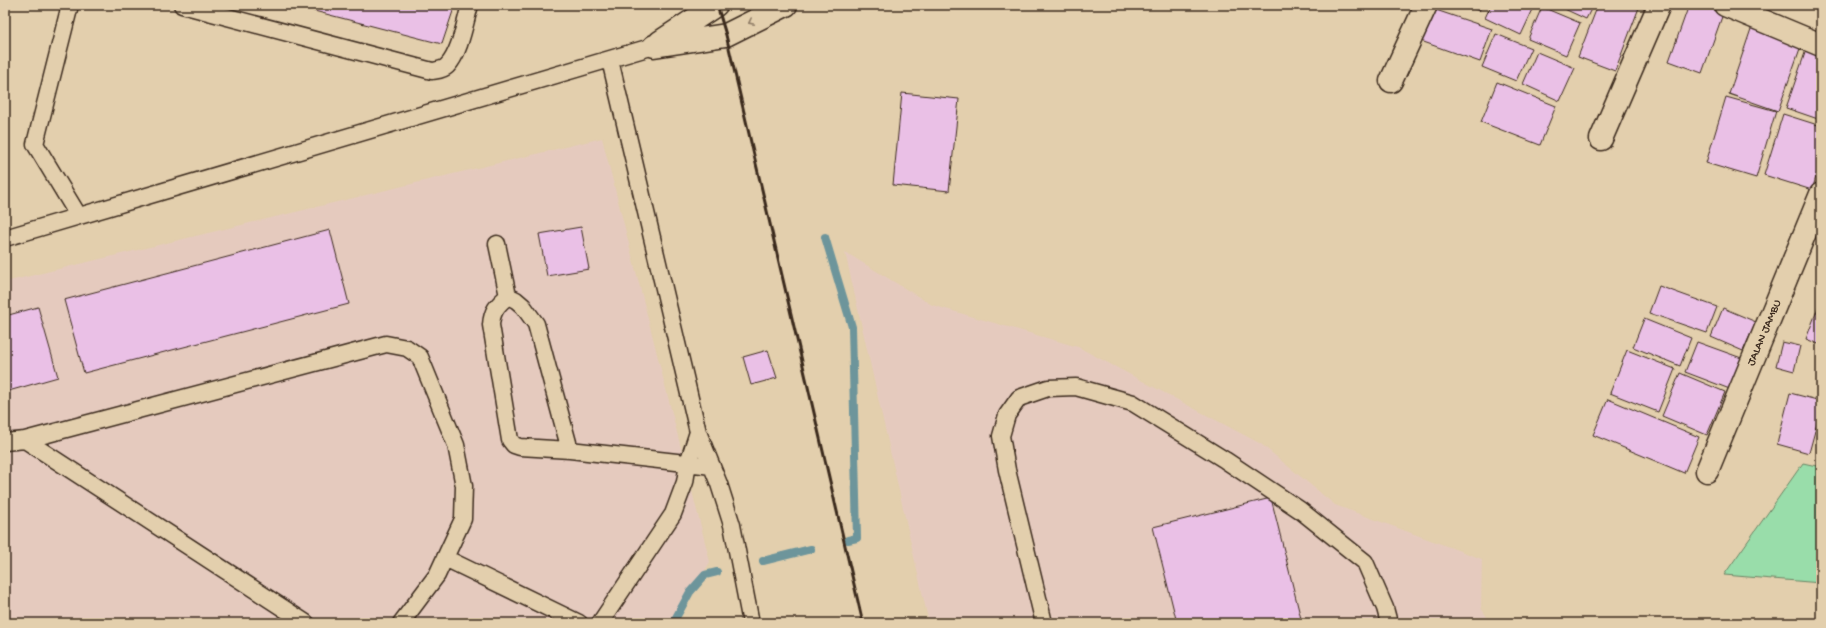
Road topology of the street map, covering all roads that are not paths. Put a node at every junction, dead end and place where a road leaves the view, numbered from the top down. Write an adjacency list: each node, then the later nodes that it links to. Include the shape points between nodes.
1 (70, 5): 15 (lane, via 35,144)
2 (182, 5): 3 (lane, via 432,71 442,69 454,56)
3 (470, 5)
4 (716, 5): 10 (street)
5 (786, 5): 10 (street, one-way to 10, via 726,35)
6 (1426, 5): 12 (street)
7 (1659, 5): 13 (street)
8 (1724, 5): 9 (street)
9 (1821, 45)
10 (654, 46): 11 (lane)
11 (610, 60): 15 (lane); 19 (lane)
12 (1391, 81)
13 (1601, 139)
14 (1821, 194): 25 (street, JALAN JAMBU)
15 (78, 215): 16 (lane)
16 (5, 238)
17 (497, 244): 18 (lane)
18 (508, 296): 22 (lane, via 523,306 536,324); 22 (lane, via 496,306 491,315 491,325 510,440 520,447)
19 (698, 432): 23 (lane); 24 (lane)
20 (25, 440): 21 (lane); 26 (lane, via 386,344 407,348 420,358 423,365 456,445 464,486 463,519); 27 (lane)
21 (5, 442)
22 (570, 450): 23 (lane)
23 (688, 464): 24 (lane); 30 (lane, via 685,482 673,514)
24 (712, 466): 31 (lane, via 732,525)
25 (1707, 471)
26 (445, 558): 28 (lane, via 437,575); 29 (lane)
27 (306, 623)
28 (401, 623)
29 (579, 623)
30 (600, 623)
31 (751, 623)
32 (1044, 623): 33 (lane, via 1001,436 1007,415 1019,398 1048,388 1076,387 1133,403 1300,510 1365,562)
33 (1389, 623)

